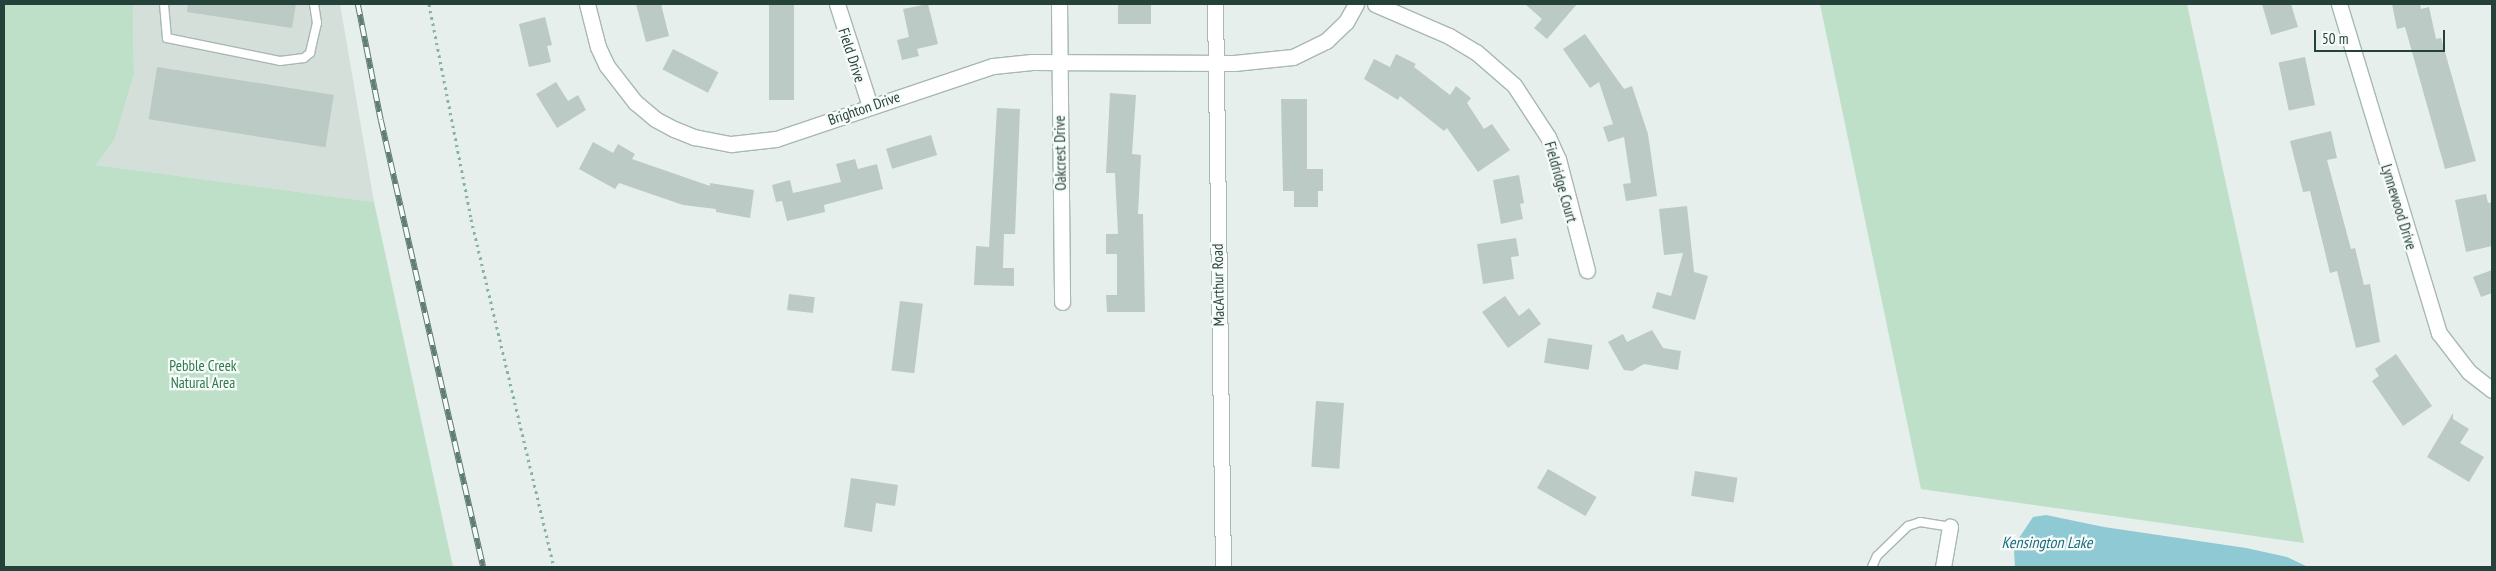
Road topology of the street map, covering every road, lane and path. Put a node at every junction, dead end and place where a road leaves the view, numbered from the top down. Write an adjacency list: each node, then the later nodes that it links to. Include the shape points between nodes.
1 (164, 4): 2 (lane, via 167,38 280,61 304,58 310,53 317,23)
2 (314, 4)
3 (428, 4): 18 (path, via 471,219)
4 (587, 4): 13 (street, Brighton Drive, via 598,47 621,86 655,119 694,137 731,144 776,139)
5 (837, 4): 13 (street, Field Drive)
6 (1059, 4): 11 (street, Oakcrest Drive)
7 (1214, 4): 12 (street, MacArthur Road)
8 (1356, 4): 12 (street, Brighton Drive, via 1337,32 1305,53 1280,60)
9 (1375, 4): 14 (street, Fieldridge Court, via 1449,36 1476,52 1503,73 1528,102 1558,159)
10 (2339, 4): 16 (street, Lynnewood Drive, via 2439,333 2469,372)
11 (1059, 62): 12 (street, Brighton Drive); 13 (street, Brighton Drive, via 993,66); 15 (street, Oakcrest Drive)
12 (1215, 62): 19 (street, MacArthur Road)
13 (870, 106)
14 (1586, 270)
15 (1062, 302)
16 (2492, 390)
17 (1950, 527): 20 (lane, via 1920,522 1908,526 1877,556); 21 (street)
18 (554, 567)
19 (1223, 567)
20 (1872, 567)
21 (1942, 567)

